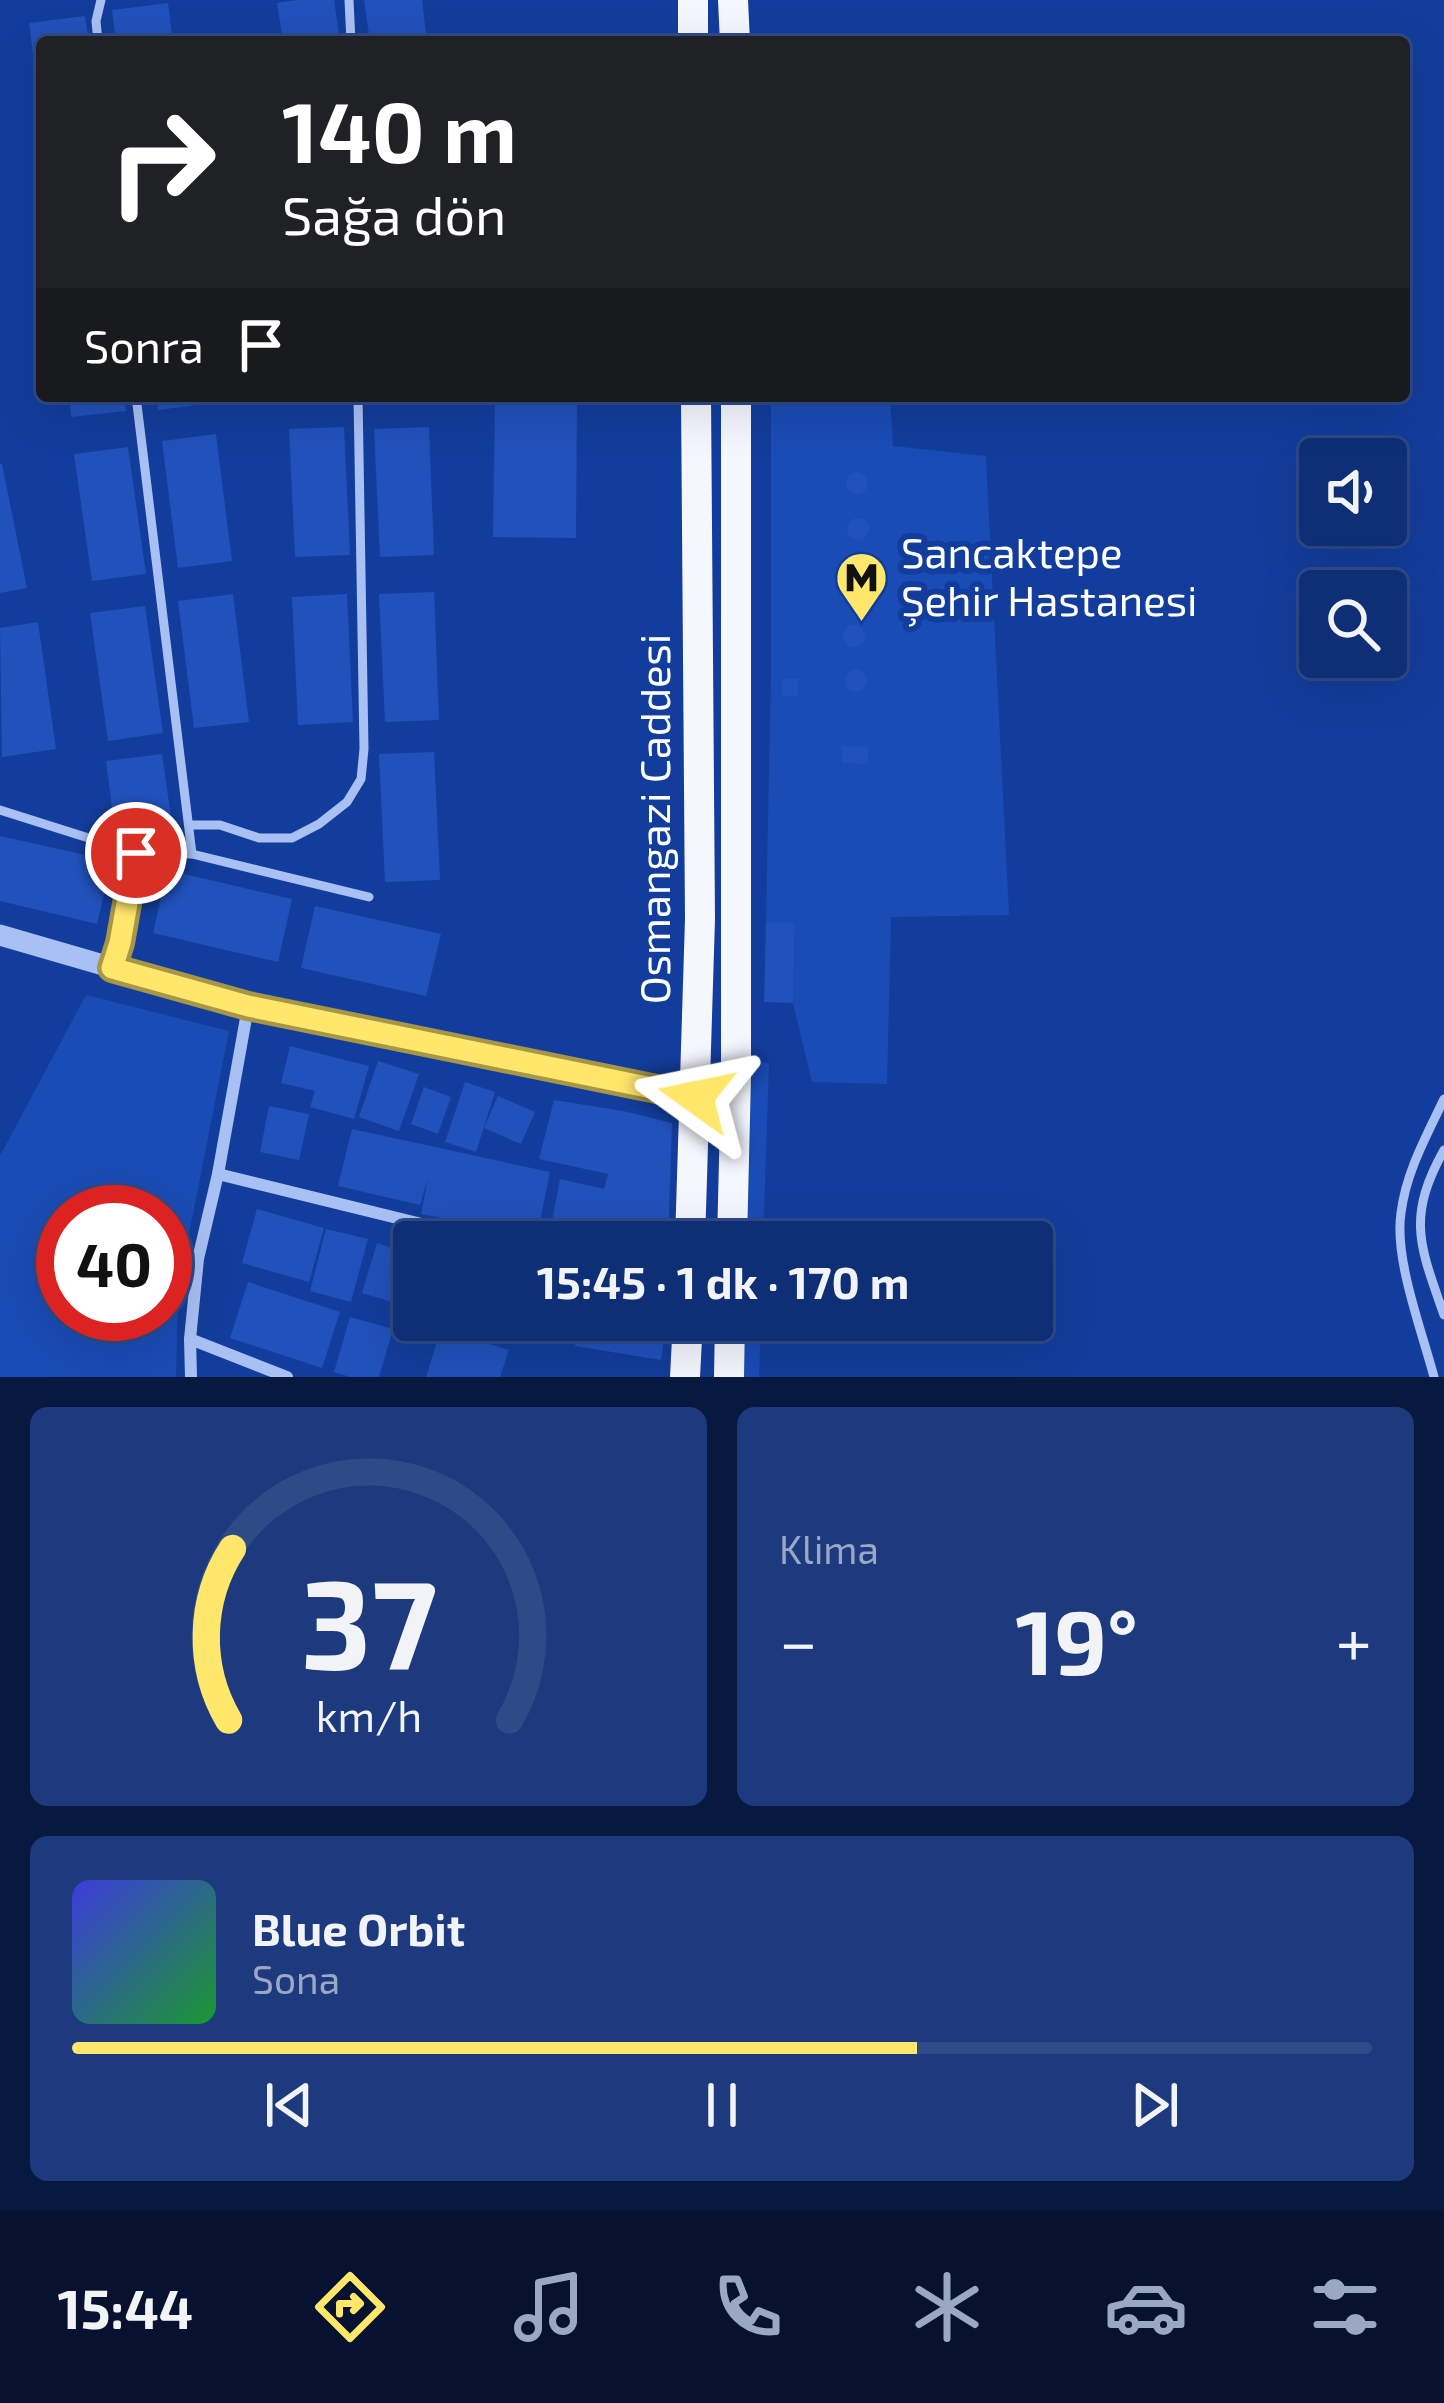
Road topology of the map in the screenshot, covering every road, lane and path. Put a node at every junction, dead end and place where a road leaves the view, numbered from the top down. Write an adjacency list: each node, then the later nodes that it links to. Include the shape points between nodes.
1 (101, 0): 5 (lane)
2 (349, 0): 6 (lane)
3 (693, 0): 7 (main road)
4 (733, 0): 8 (main road)
5 (97, 36)
6 (351, 36)
7 (693, 36)
8 (735, 36)
9 (137, 402): 14 (lane)
10 (358, 402): 14 (lane, via 361,779 347,802 292,838)
11 (696, 402): 21 (main road, Osmangazi Caddesi)
12 (736, 402): 27 (main road, Osmangazi Caddesi)
13 (0, 810): 15 (lane)
14 (189, 825): 16 (lane)
15 (136, 853): 16 (lane); 19 (lane)
16 (192, 854): 17 (lane)
17 (369, 897)
18 (0, 935): 19 (street)
19 (112, 968): 20 (street)
20 (248, 1006): 21 (street); 24 (street)
21 (696, 1097): 26 (main road, Osmangazi Caddesi)
22 (1444, 1099): 38 (lane, via 1400,1215 1403,1260)
23 (1444, 1150): 28 (lane, via 1418,1226)
24 (218, 1174): 25 (street); 29 (street)
25 (409, 1221)
26 (691, 1221)
27 (733, 1221)
28 (1444, 1315)
29 (192, 1319)
30 (192, 1340): 35 (street)
31 (190, 1341): 34 (street)
32 (687, 1341): 36 (main road)
33 (730, 1341): 37 (main road)
34 (191, 1377)
35 (287, 1377)
36 (686, 1377)
37 (729, 1377)
38 (1434, 1377)

